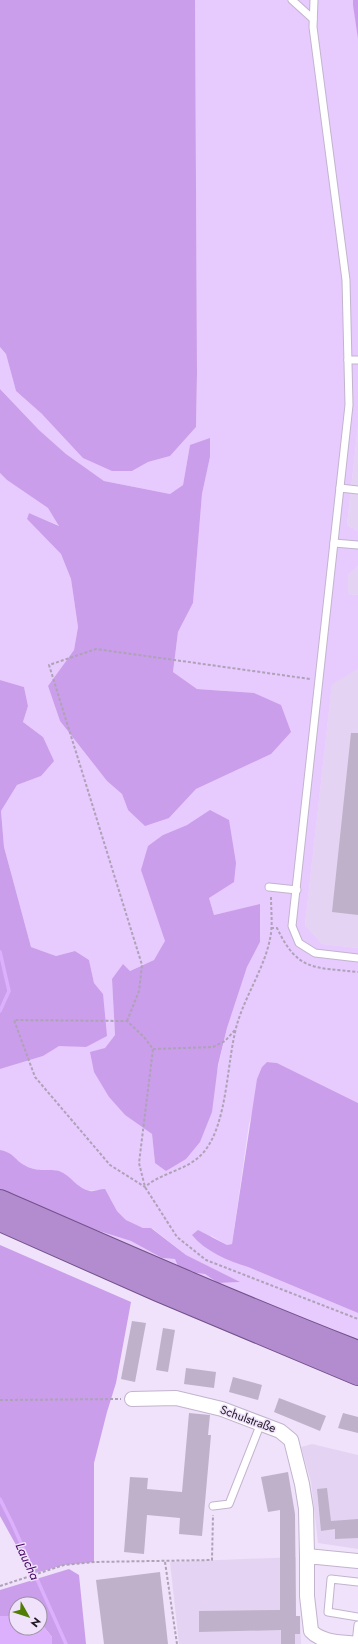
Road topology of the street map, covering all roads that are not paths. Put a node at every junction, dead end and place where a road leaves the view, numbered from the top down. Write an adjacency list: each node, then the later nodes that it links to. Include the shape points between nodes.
1 (292, 0): 3 (lane)
2 (314, 0): 3 (lane)
3 (313, 19): 4 (lane, via 346,280)
4 (348, 360): 5 (lane); 6 (lane, via 349,405)
5 (358, 360)
6 (340, 488): 7 (lane); 8 (lane)
7 (358, 490)
8 (334, 543): 9 (lane); 11 (lane)
9 (358, 545)
10 (270, 888): 11 (lane)
11 (296, 890): 12 (lane, via 292,926 299,943 315,954)
12 (358, 958)
13 (0, 1201): 15 (highway)
14 (0, 1220): 16 (highway)
15 (358, 1352)
16 (358, 1374)
17 (132, 1399): 18 (street, Schulstraße, via 182,1399 222,1409)
18 (261, 1423): 19 (lane, via 229,1504); 20 (street, Schulstraße, via 280,1430 291,1440 306,1509)
19 (213, 1506)
20 (307, 1556): 21 (street); 25 (street, Schulstraße, via 307,1596 311,1631 323,1639)
21 (358, 1561)
22 (358, 1582): 23 (lane, via 332,1579 328,1612)
23 (358, 1617)
24 (358, 1625): 25 (lane)
25 (357, 1644)

